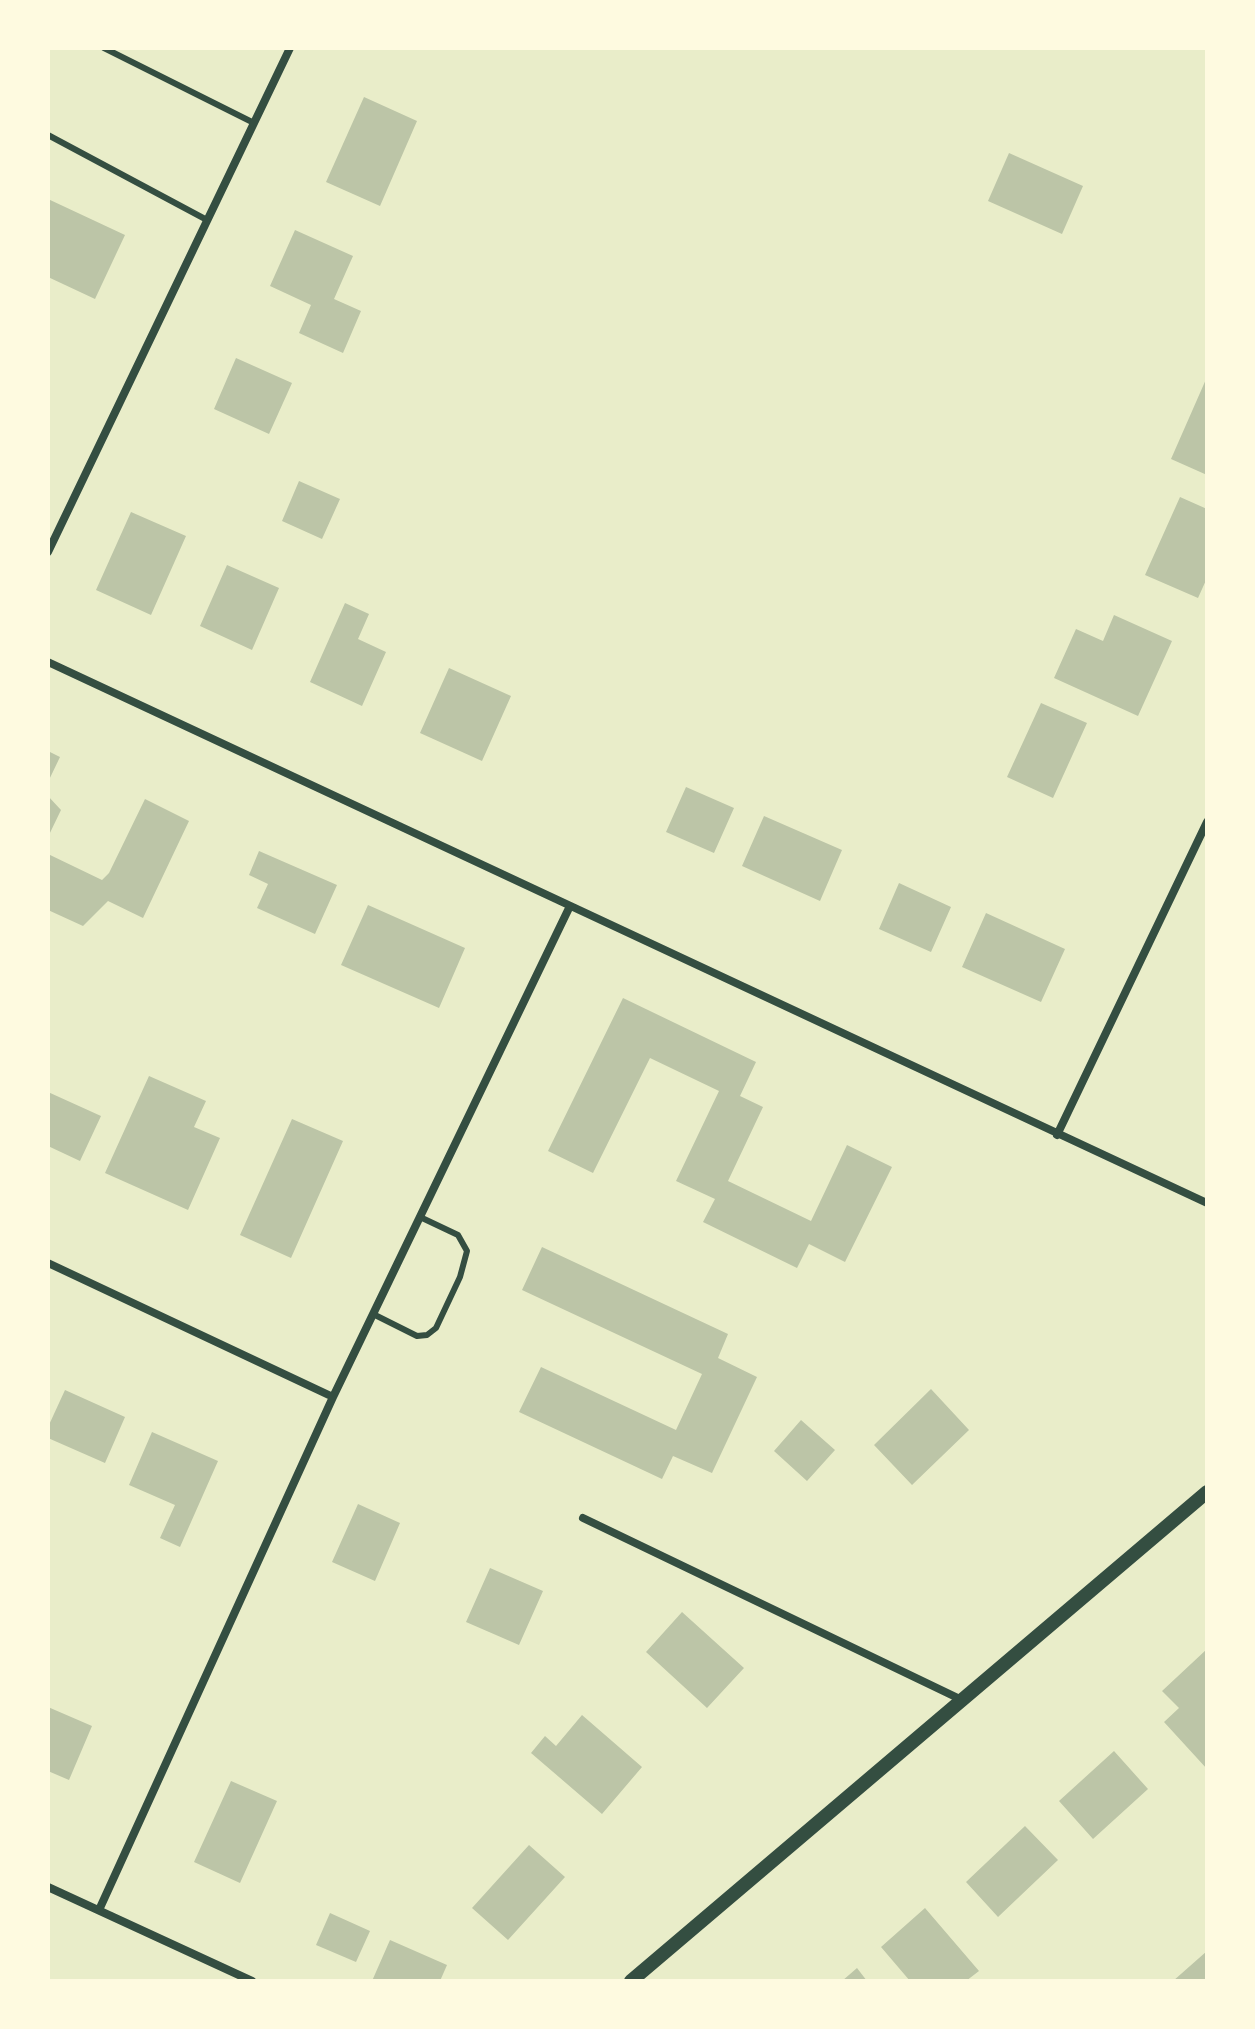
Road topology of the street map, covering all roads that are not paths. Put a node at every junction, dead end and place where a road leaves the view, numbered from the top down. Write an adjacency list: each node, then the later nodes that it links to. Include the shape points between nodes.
1 (104, 48): 3 (lane)
2 (290, 48): 3 (street)
3 (254, 123): 5 (street)
4 (48, 135): 5 (lane)
5 (207, 220): 6 (street)
6 (48, 552)
7 (48, 662): 9 (street)
8 (1207, 822): 10 (street)
9 (570, 906): 10 (street); 12 (street)
10 (1057, 1135): 11 (street)
11 (1207, 1203)
12 (420, 1217): 14 (street); 14 (lane, via 458,1235 467,1251 436,1328 417,1336)
13 (48, 1263): 15 (street)
14 (373, 1314): 15 (street)
15 (333, 1397): 20 (street)
16 (1207, 1492): 18 (street)
17 (583, 1518): 18 (street)
18 (962, 1700): 22 (street)
19 (48, 1887): 20 (street)
20 (99, 1910): 21 (street)
21 (252, 1981)
22 (631, 1981)

